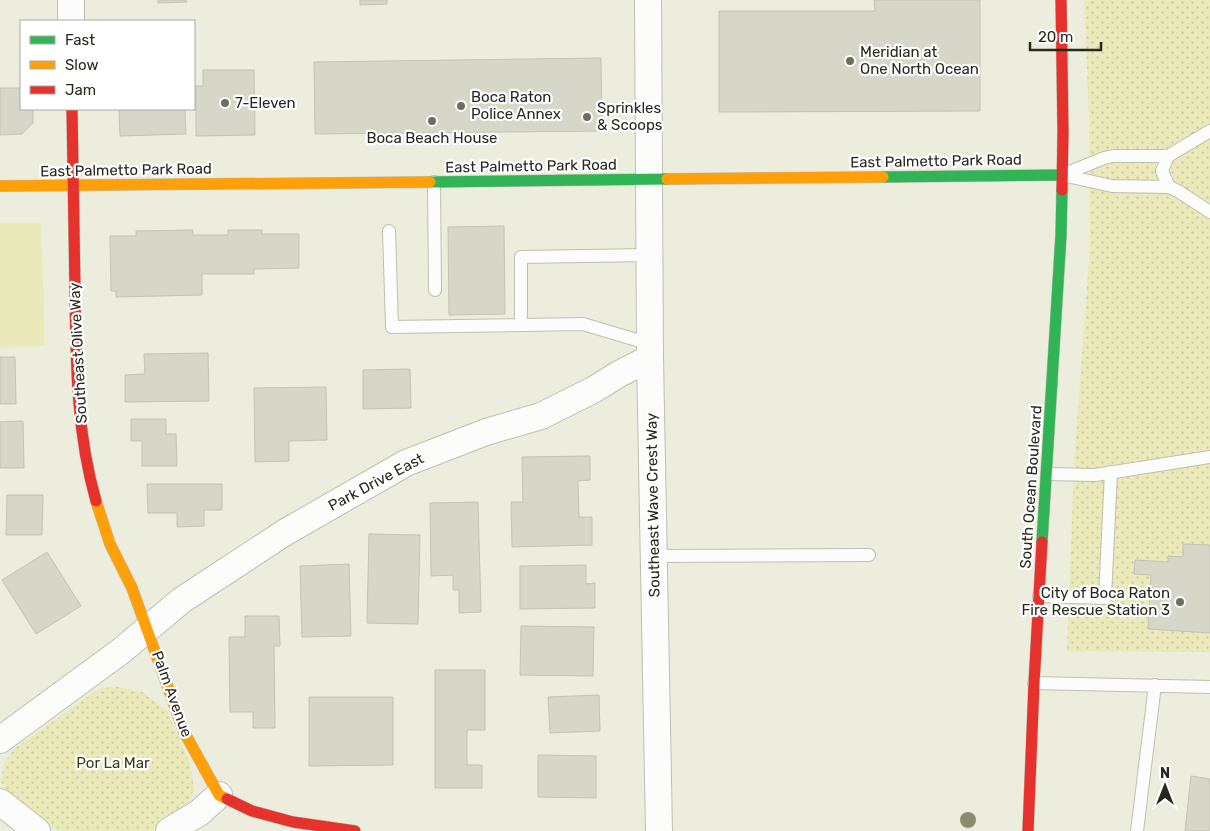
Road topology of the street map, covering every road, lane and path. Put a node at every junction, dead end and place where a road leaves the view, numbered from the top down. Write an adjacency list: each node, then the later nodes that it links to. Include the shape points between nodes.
1 (71, 0): 4 (street)
2 (648, 0): 9 (street, Southeast Wave Crest Way)
3 (1061, 0): 8 (main road, South Ocean Boulevard)
4 (71, 20)
5 (72, 110): 11 (main road, Southeast Olive Way)
6 (1210, 131): 7 (lane)
7 (1168, 156): 8 (lane, via 1113,156); 13 (lane, via 1162,171)
8 (1062, 175): 9 (main road, East Palmetto Park Road); 13 (lane, via 1112,186); 22 (main road, South Ocean Boulevard)
9 (649, 179): 10 (main road, East Palmetto Park Road); 16 (street, Southeast Wave Crest Way)
10 (434, 182): 11 (main road, East Palmetto Park Road); 17 (lane)
11 (73, 185): 12 (main road, East Palmetto Park Road); 26 (main road, Southeast Olive Way, via 76,382 82,436 110,544)
12 (0, 186)
13 (1169, 187): 14 (lane)
14 (1210, 212)
15 (389, 231): 18 (lane, via 392,328 435,323)
16 (649, 255): 18 (lane, via 521,256); 19 (street, Southeast Wave Crest Way)
17 (435, 290)
18 (521, 325): 19 (lane, via 583,324)
19 (650, 351): 24 (street, Southeast Wave Crest Way); 26 (street, Park Drive East, via 593,390 542,416 486,432 406,463 284,533 182,600)
20 (1210, 457): 21 (lane)
21 (1111, 472): 22 (lane); 25 (lane, via 1105,598)
22 (1047, 474): 25 (main road, South Ocean Boulevard)
23 (868, 555): 24 (lane)
24 (654, 556): 36 (street, Southeast Wave Crest Way)
25 (1039, 596): 27 (main road, South Ocean Boulevard)
26 (148, 629): 30 (street, Palm Avenue); 31 (main road, Palm Avenue, via 184,732)
27 (1034, 683): 28 (lane); 37 (main road, South Ocean Boulevard)
28 (1155, 685): 29 (lane); 38 (lane)
29 (1210, 687)
30 (0, 740)
31 (219, 795): 34 (street); 35 (main road, via 252,811 293,822)
32 (0, 802): 33 (street)
33 (37, 831)
34 (169, 831)
35 (355, 831)
36 (660, 831)
37 (1028, 831)
38 (1137, 831)

